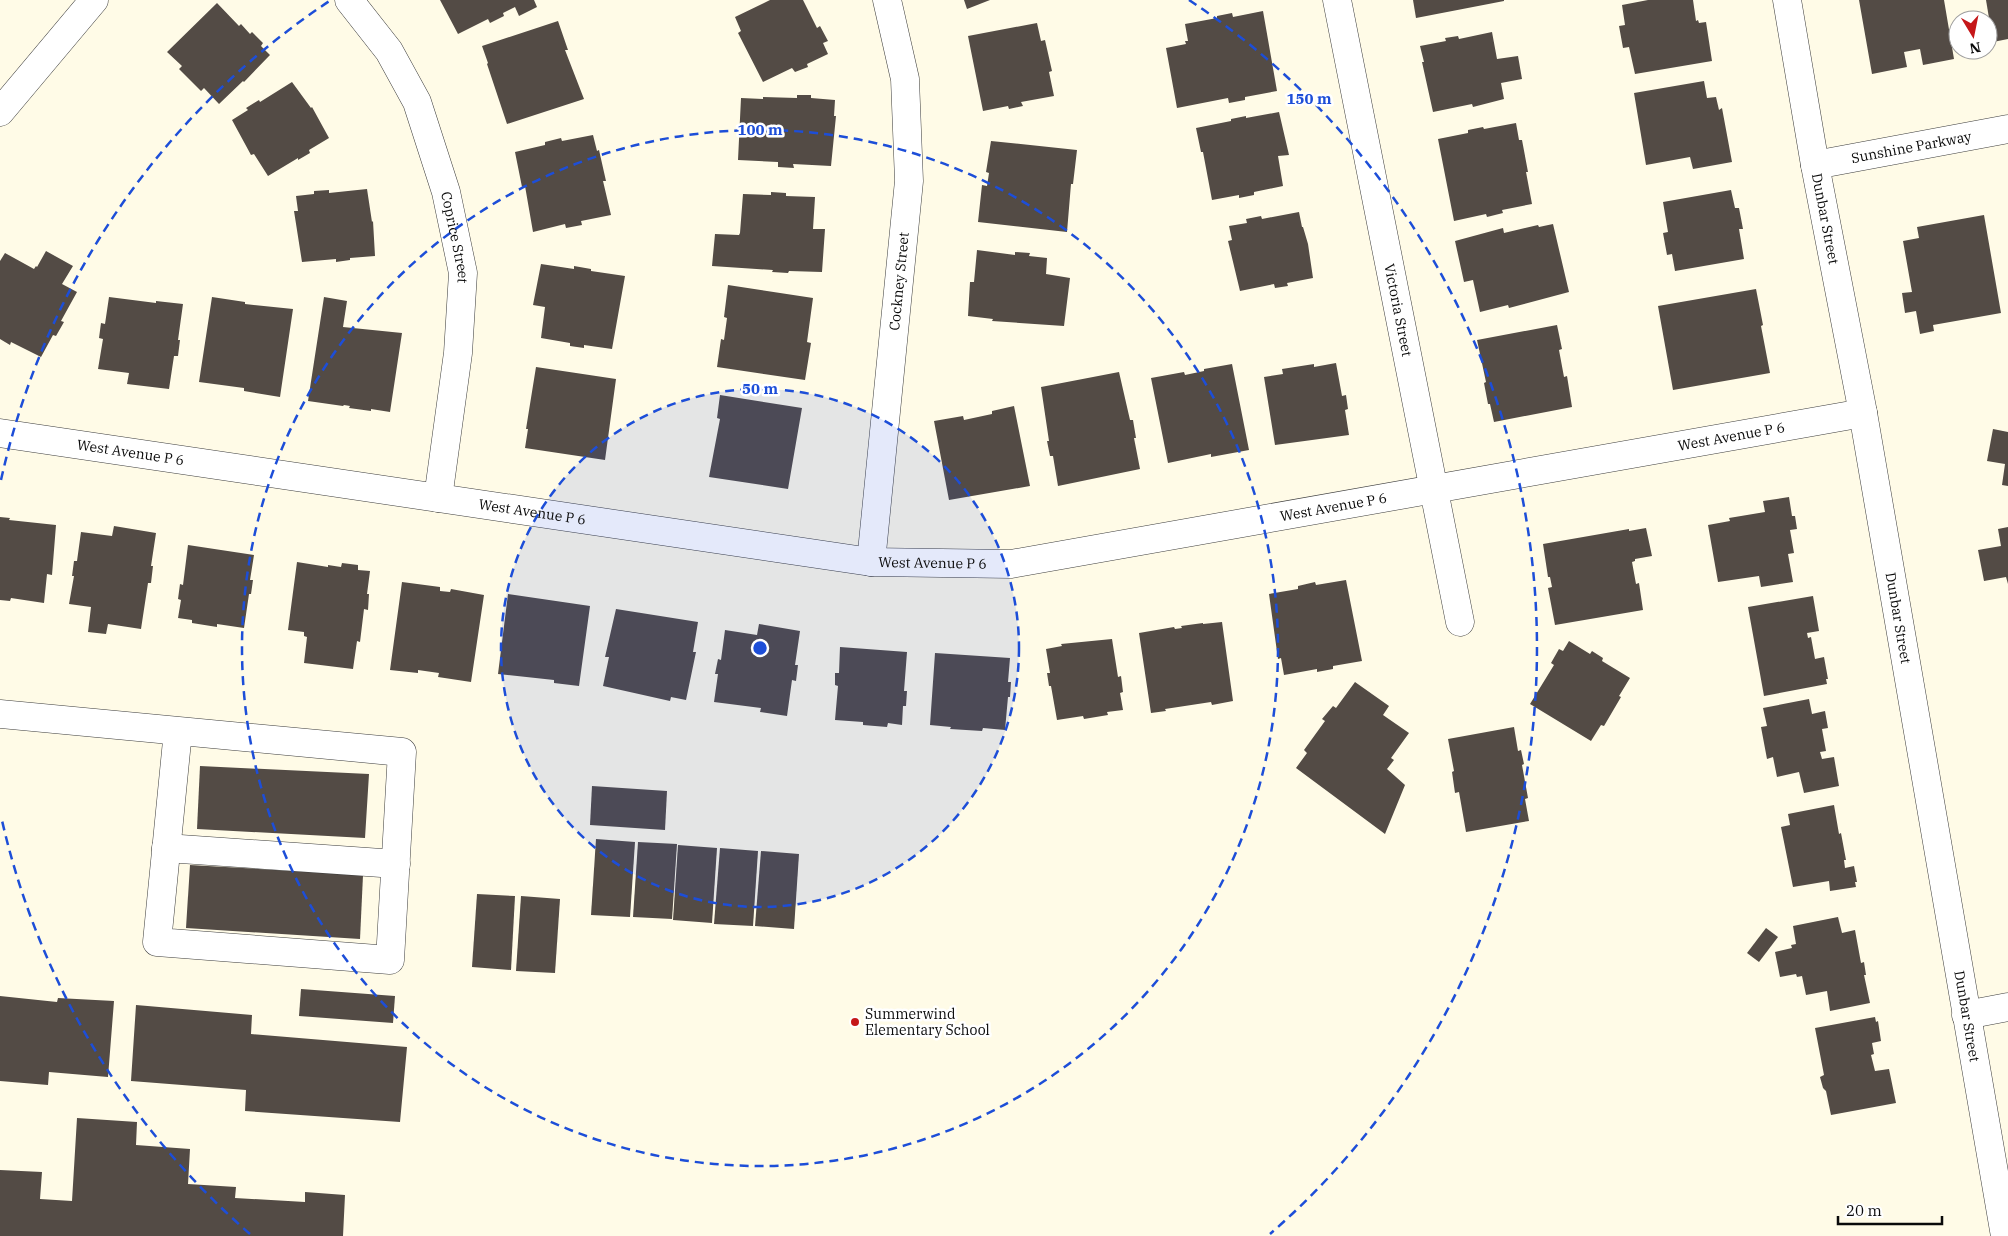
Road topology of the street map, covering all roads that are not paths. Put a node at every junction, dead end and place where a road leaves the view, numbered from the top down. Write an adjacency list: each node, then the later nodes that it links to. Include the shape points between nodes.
1 (94, 0): 6 (street)
2 (349, 0): 12 (street, Coprice Street, via 389,51 417,102 446,192 463,273 458,353)
3 (886, 0): 13 (street, Cockney Street, via 905,79 909,181)
4 (1337, 0): 11 (street, Victoria Street)
5 (1787, 0): 8 (street, Dunbar Street)
6 (0, 112)
7 (2008, 129): 8 (street, Sunshine Parkway)
8 (1815, 164): 9 (street, Dunbar Street)
9 (1863, 413): 11 (street, West Avenue P 6); 20 (street, Dunbar Street)
10 (0, 433): 12 (street, West Avenue P 6)
11 (1435, 489): 13 (street, West Avenue P 6, via 1011,564); 14 (street, Victoria Street)
12 (438, 498): 13 (street, West Avenue P 6)
13 (871, 562)
14 (1460, 622)
15 (0, 714): 16 (street)
16 (178, 731): 17 (street); 18 (street, via 402,752)
17 (166, 848): 18 (street); 18 (street, via 157,942 390,960)
18 (396, 864)
19 (2008, 1007): 20 (street)
20 (1966, 1015): 21 (street, Dunbar Street)
21 (2005, 1236)

